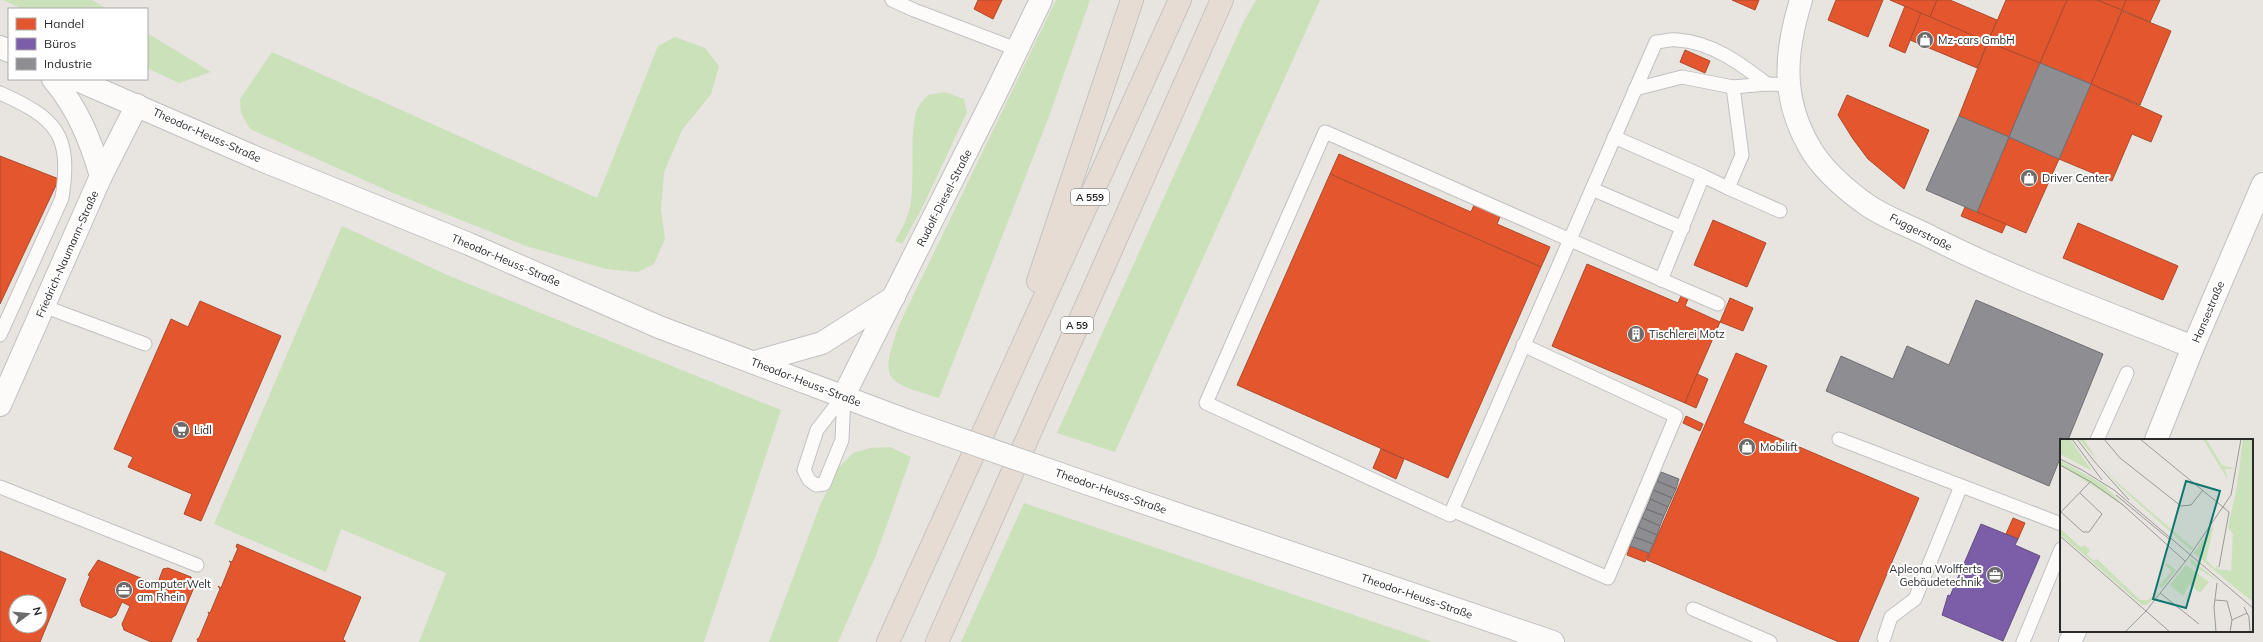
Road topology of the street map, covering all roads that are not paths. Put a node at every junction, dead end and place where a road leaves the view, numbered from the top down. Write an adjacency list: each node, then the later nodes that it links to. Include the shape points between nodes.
1 (892, 0): 7 (lane)
2 (1041, 0): 8 (main road, Rudolf-Diesel-Straße)
3 (1132, 0): 37 (highway)
4 (1180, 0): 37 (highway, A 559)
5 (1222, 0): 53 (highway, A 59)
6 (1801, 0): 12 (main road, Fuggerstraße, via 1788,59)
7 (916, 5): 8 (lane)
8 (1016, 49): 27 (main road, Rudolf-Diesel-Straße)
9 (54, 80): 18 (main road, via 65,93 86,129)
10 (77, 80): 16 (main road, Theodor-Heuss-Straße)
11 (1767, 84): 12 (lane); 13 (lane); 14 (lane, via 1732,57 1677,40 1656,42)
12 (1789, 85): 33 (main road, Fuggerstraße, via 1794,110 1809,147 1835,178 1864,203 1970,257)
13 (1732, 87): 14 (lane, via 1682,77); 21 (lane, via 1742,155)
14 (1635, 89): 17 (lane)
15 (0, 93): 30 (lane, via 27,105 57,131 65,153 66,177 62,198)
16 (137, 105): 18 (main road, Friedrich-Naumann-Straße); 34 (main road, Theodor-Heuss-Straße, via 259,159 469,244 659,327)
17 (1614, 137): 19 (lane); 22 (lane)
18 (101, 176): 29 (main road, Friedrich-Naumann-Straße)
19 (1703, 176): 21 (lane); 24 (lane)
20 (2263, 184): 33 (main road, Hansestraße)
21 (1728, 188): 23 (lane)
22 (1592, 189): 24 (lane); 25 (lane)
23 (1780, 211)
24 (1683, 228): 26 (lane)
25 (1569, 239): 26 (lane); 32 (lane); 45 (lane, via 1325,132 1206,403 1450,515)
26 (1661, 280): 28 (lane)
27 (894, 297): 34 (main road, via 822,343); 38 (main road, Rudolf-Diesel-Straße)
28 (1718, 304)
29 (43, 306): 31 (lane); 36 (main road, Friedrich-Naumann-Straße)
30 (0, 335)
31 (145, 344)
32 (1523, 345): 45 (lane); 45 (lane, via 1676,416 1608,578)
33 (2193, 347): 42 (main road, Hansestraße)
34 (755, 362): 38 (main road, Theodor-Heuss-Straße)
35 (2127, 373): 41 (lane)
36 (5, 380): 39 (main road, Friedrich-Naumann-Straße)
37 (1000, 394): 52 (highway)
38 (844, 395): 38 (lane, via 817,430 804,470 809,480 816,485 824,484 842,440); 54 (main road, Theodor-Heuss-Straße, bridge, via 908,421)
39 (0, 405)
40 (1839, 439): 43 (lane)
41 (2097, 439)
42 (2156, 439)
43 (1961, 486): 46 (lane); 51 (lane, via 1915,599 1891,617)
44 (0, 487): 48 (lane)
45 (1452, 510)
46 (2060, 524)
47 (2060, 551): 56 (lane)
48 (197, 565)
49 (1693, 609): 55 (lane)
50 (2075, 632): 57 (main road)
51 (1884, 638)
52 (888, 642)
53 (937, 642)
54 (1553, 642)
55 (1770, 642)
56 (2023, 642)
57 (2070, 642)

